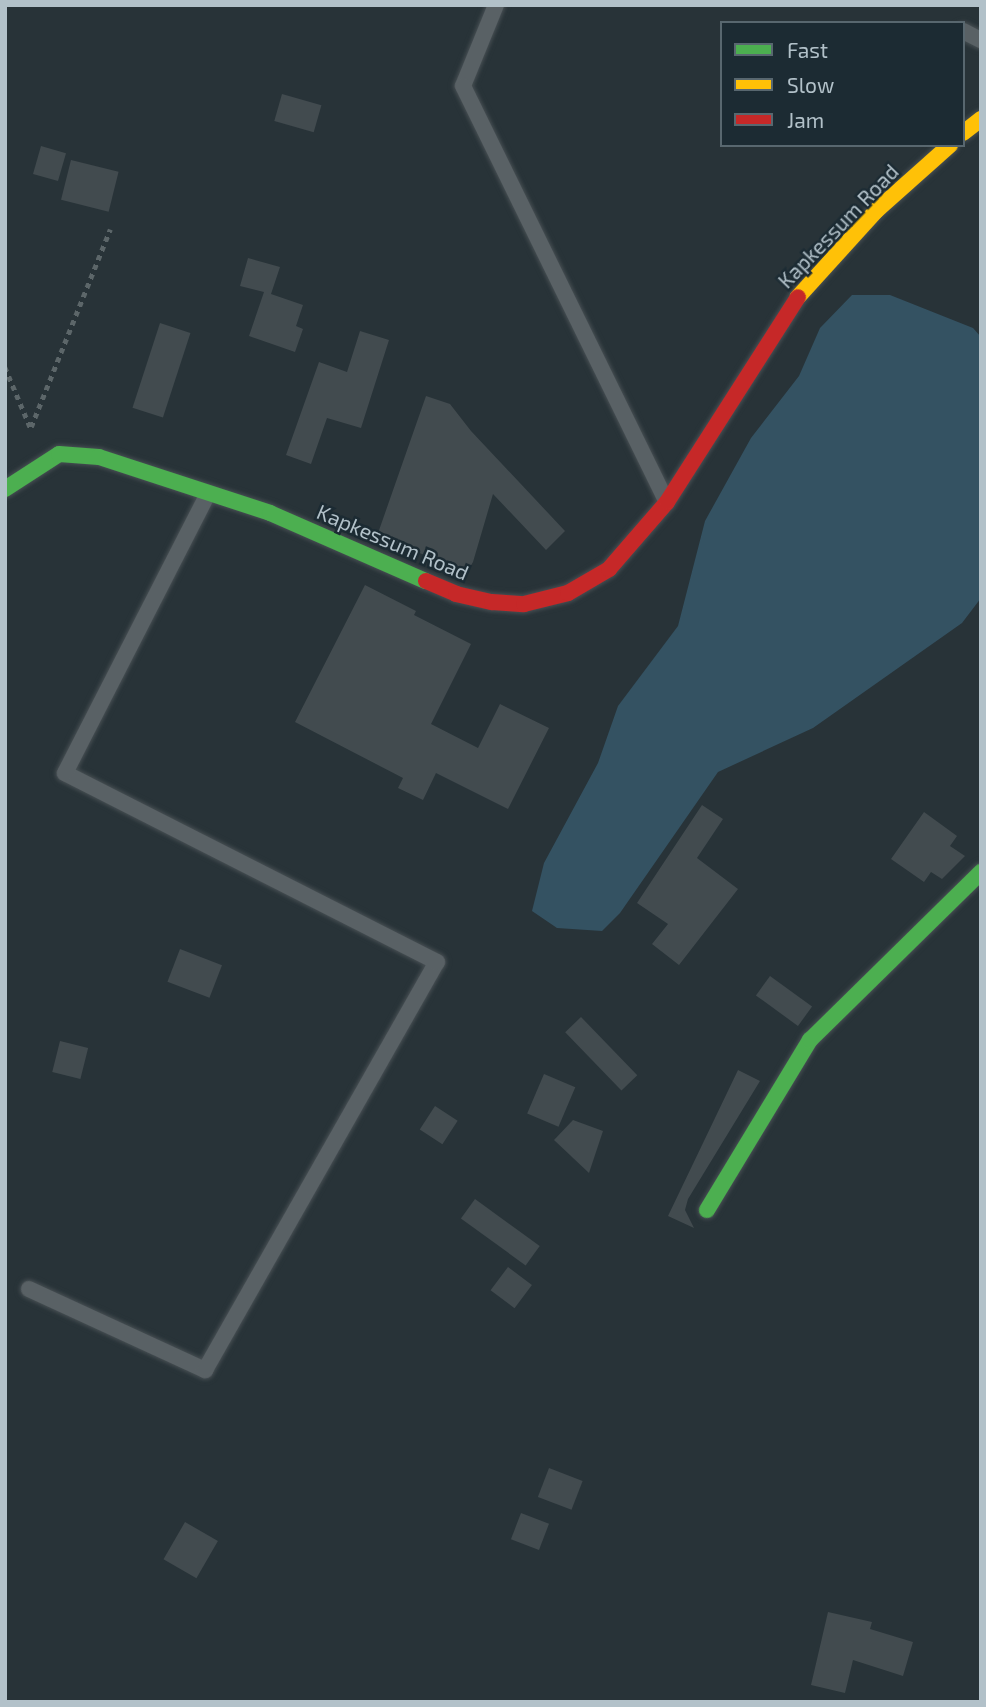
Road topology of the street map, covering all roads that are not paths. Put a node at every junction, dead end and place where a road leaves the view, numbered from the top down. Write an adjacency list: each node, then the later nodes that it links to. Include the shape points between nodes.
1 (496, 5): 9 (lane, via 463,86)
2 (965, 32): 3 (lane)
3 (981, 40)
4 (981, 119): 5 (street)
5 (965, 131)
6 (948, 147): 9 (street, Kapkessum Road, via 876,211 796,299)
7 (5, 489): 8 (street, Kapkessum Road, via 59,454 99,457)
8 (208, 493): 9 (street, Kapkessum Road, via 270,513 456,594 524,604 568,593 609,569); 12 (lane, via 65,773 438,962 205,1370)
9 (667, 502)
10 (981, 872): 11 (street, via 810,1040)
11 (707, 1210)
12 (29, 1289)

